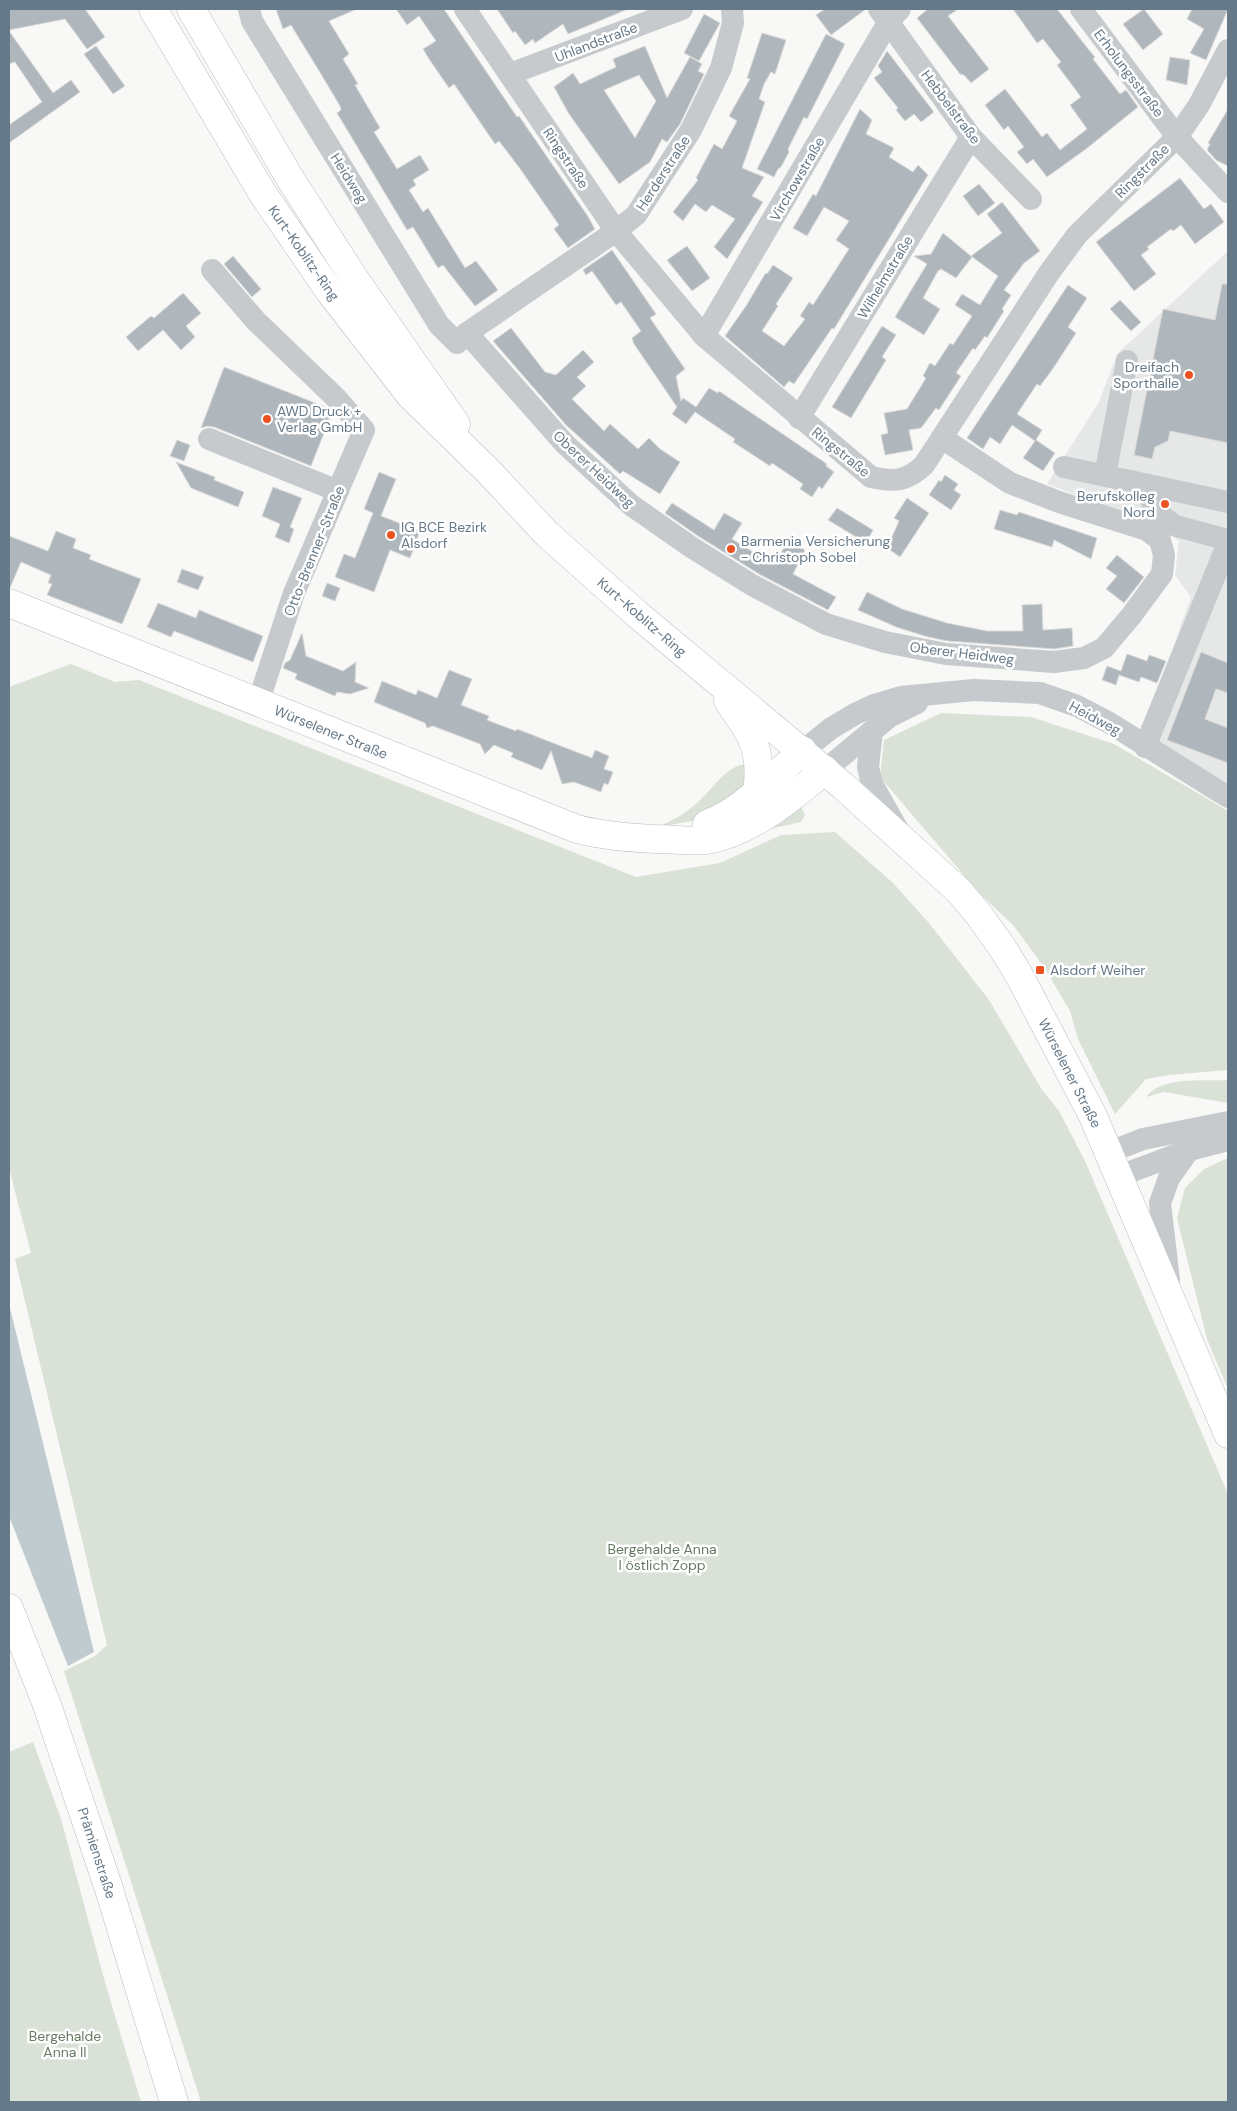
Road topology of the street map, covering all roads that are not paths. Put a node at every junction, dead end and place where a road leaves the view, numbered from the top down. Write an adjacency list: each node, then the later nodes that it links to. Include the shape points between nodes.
1 (153, 9): 24 (main road, Kurt-Koblitz-Ring, via 263,194 330,292 410,395)
2 (191, 9): 24 (main road, Kurt-Koblitz-Ring, via 291,180 354,278)
3 (249, 9): 18 (street, Heidweg, via 252,21 439,325)
4 (465, 9): 10 (street, Ringstraße)
5 (682, 9): 10 (street, Uhlandstraße)
6 (732, 9): 15 (street, Herderstraße, via 733,23 721,68 691,130 636,214)
7 (1081, 9): 12 (street, Erholungsstraße)
8 (889, 13): 11 (street, Hebbelstraße); 17 (street, Virchowstraße)
9 (1228, 50): 12 (street, Ringstraße, via 1199,105)
10 (510, 74): 15 (street, Ringstraße)
11 (971, 137): 14 (street, Hebbelstraße); 20 (street, Wilhelmstraße)
12 (1177, 137): 13 (street, Erholungsstraße); 21 (street, Ringstraße, via 1077,235)
13 (1228, 192)
14 (1032, 199)
15 (616, 231): 17 (street, Ringstraße); 18 (street, Herderstraße)
16 (212, 270): 27 (street, Otto-Brenner-Straße, via 256,321 337,399 364,430)
17 (704, 336): 20 (street, Ringstraße)
18 (462, 338): 21 (street, Oberer Heidweg, via 565,444 631,505 752,585 826,624 885,642 946,654 1054,662 1084,658 1104,648 1162,574 1164,555 1160,540 1147,530 1010,483)
19 (1127, 361): 25 (street)
20 (799, 418): 21 (street, Ringstraße, via 871,477 888,480 913,475 924,466)
21 (942, 438)
22 (209, 439): 27 (street)
23 (1064, 467): 25 (street)
24 (489, 472): 31 (main road, Kurt-Koblitz-Ring, via 547,534)
25 (1105, 475): 26 (street)
26 (1148, 485): 28 (street); 29 (street, via 1154,511 1176,526)
27 (338, 492): 33 (street, Otto-Brenner-Straße, via 294,592)
28 (1228, 502)
29 (1228, 541): 35 (street)
30 (9, 603): 33 (main road, Würselener Straße)
31 (710, 675): 36 (main road, Kurt-Koblitz-Ring); 38 (main road, via 752,736 759,761)
32 (946, 691): 34 (street, Heidweg, via 889,717); 35 (street, Heidweg, via 1040,693 1077,706); 36 (street, Heidweg, via 901,697 874,705 830,729)
33 (258, 703): 40 (main road, Würselener Straße, via 577,830 632,839)
34 (872, 731): 37 (street, Heidweg); 41 (street, via 868,767 872,784)
35 (1145, 746): 39 (street, Heidweg)
36 (803, 752): 37 (main road, Würselener Straße); 38 (main road, Würselener Straße)
37 (825, 770): 40 (main road, Würselener Straße, via 773,810 730,833 689,842); 41 (main road, Würselener Straße)
38 (757, 793): 40 (main road, Würselener Straße, via 722,818 697,829)
39 (1228, 797)
40 (658, 839)
41 (904, 840): 45 (main road, Würselener Straße, via 959,891 1002,947 1079,1090)
42 (1228, 1122): 45 (street, via 1143,1139)
43 (1228, 1140): 44 (street)
44 (1190, 1150): 45 (street); 46 (street, via 1169,1178 1160,1203)
45 (1114, 1164): 46 (main road, Würselener Straße)
46 (1171, 1298): 47 (main road, Würselener Straße)
47 (1228, 1434)
48 (9, 1608): 49 (main road, Prämienstraße, via 54,1723)
49 (174, 2102)

